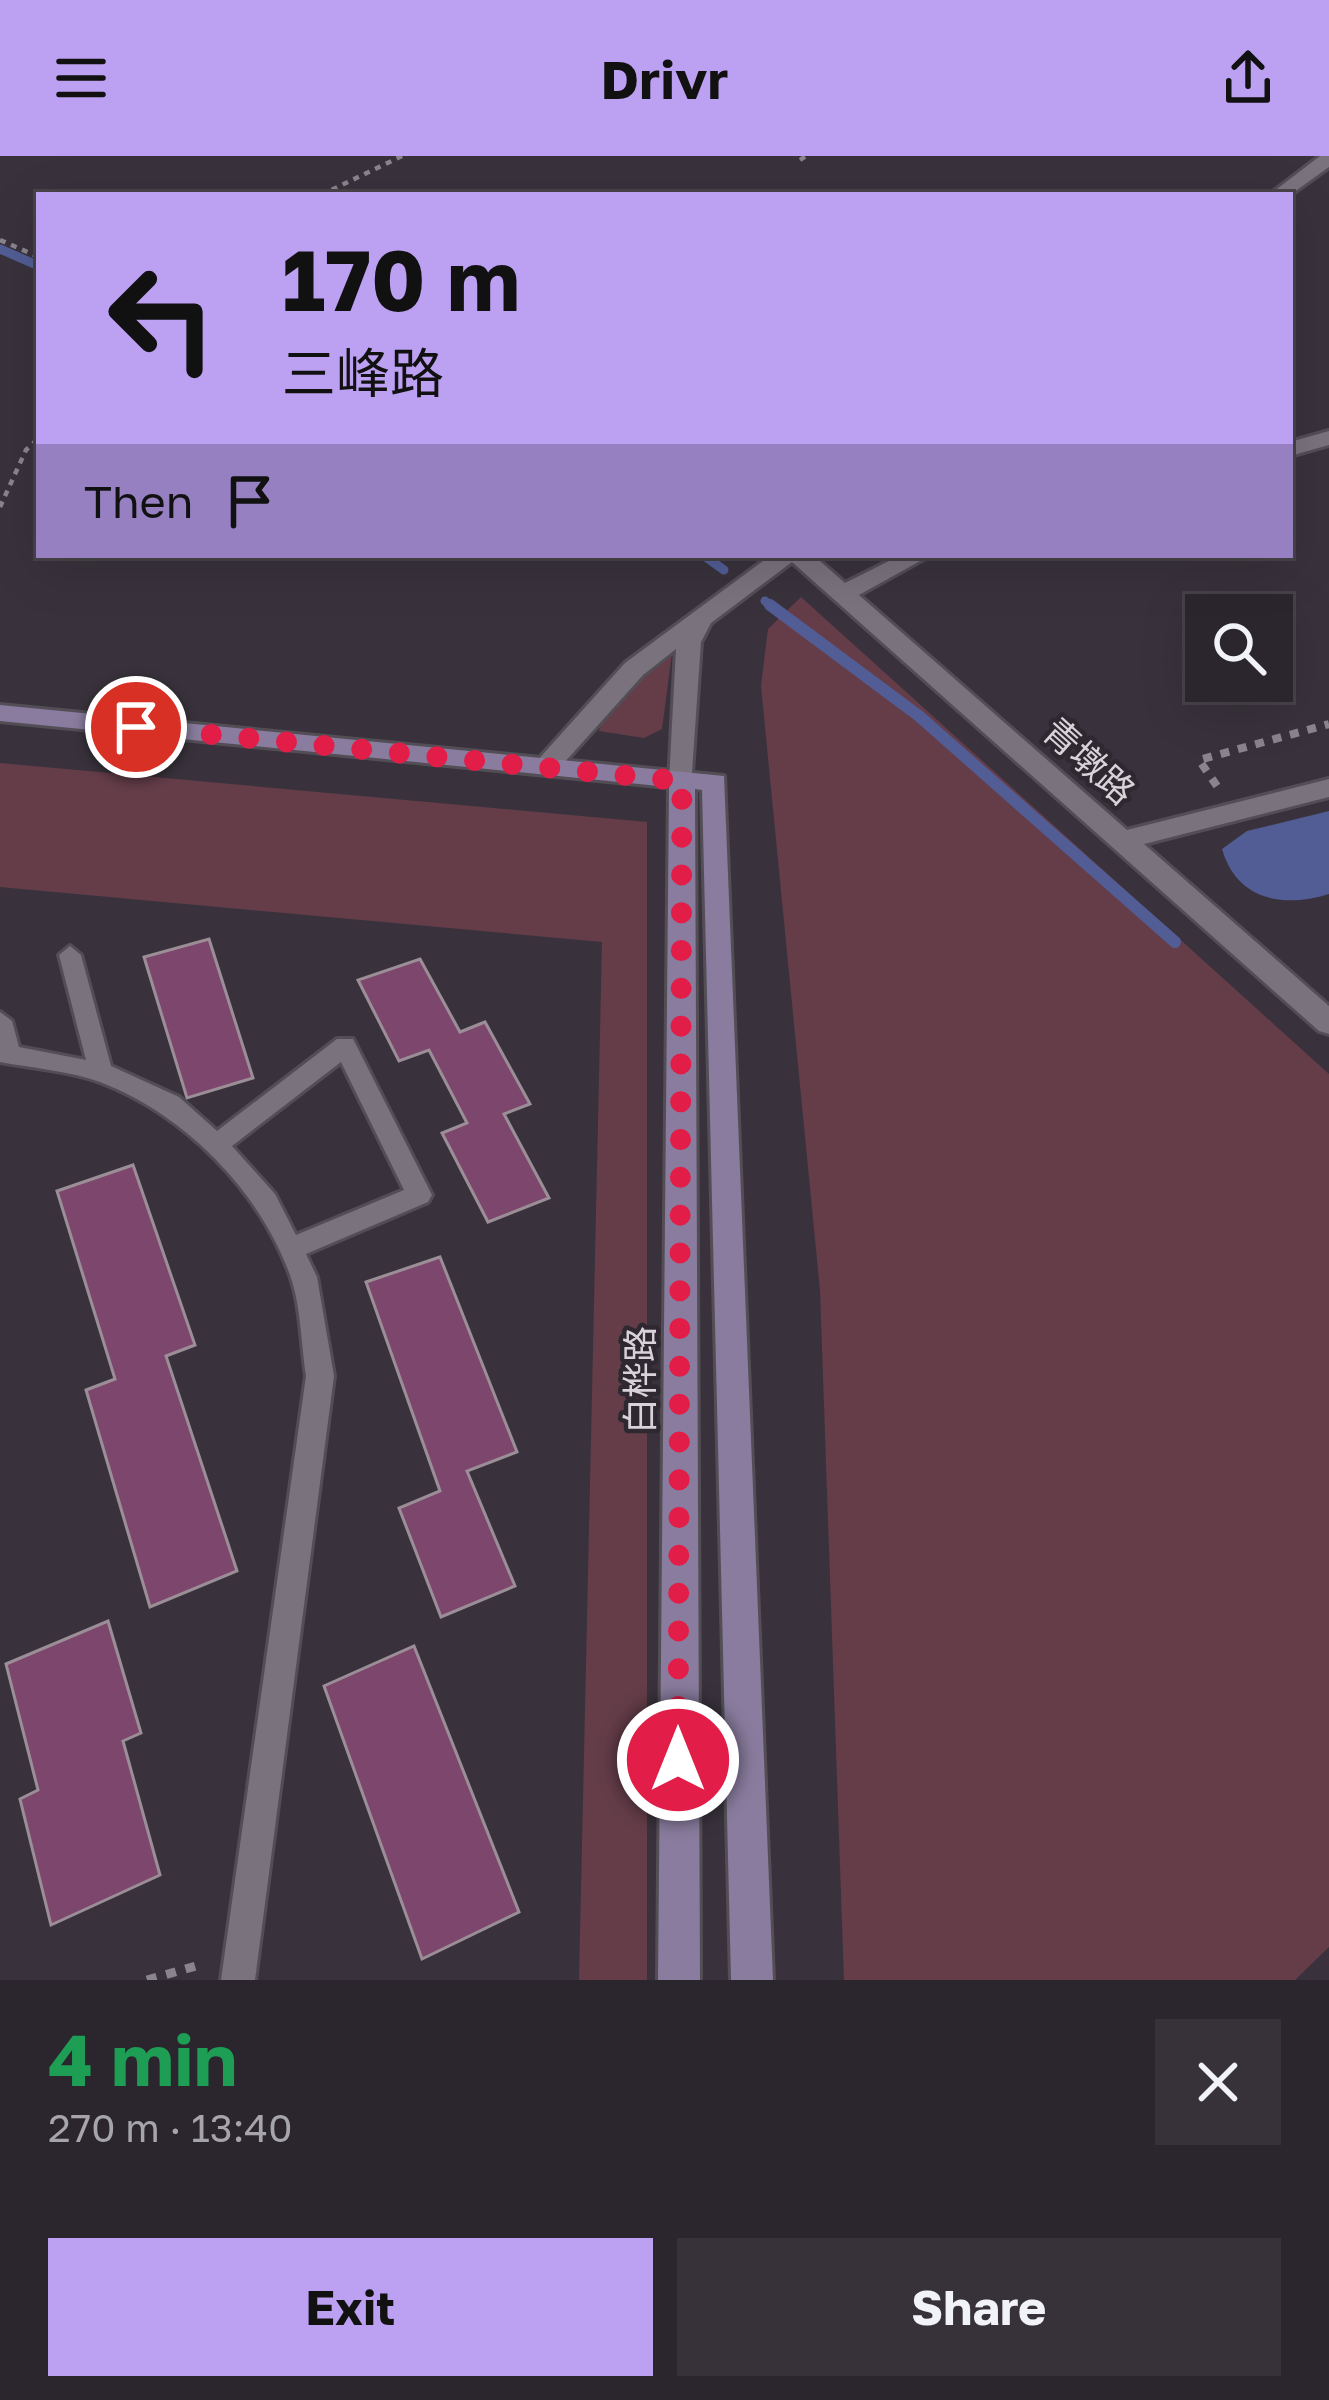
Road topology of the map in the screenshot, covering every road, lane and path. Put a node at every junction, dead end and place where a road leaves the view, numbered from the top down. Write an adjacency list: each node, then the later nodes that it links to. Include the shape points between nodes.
1 (402, 156): 3 (path)
2 (1329, 158): 4 (street)
3 (327, 192)
4 (1282, 192)
5 (0, 240): 6 (path)
6 (36, 256)
7 (1329, 439): 9 (street)
8 (36, 441): 10 (path)
9 (1293, 448)
10 (0, 507)
11 (782, 558): 15 (street)
12 (803, 558): 14 (street, 青墩路)
13 (913, 558): 14 (street)
14 (846, 592): 22 (street, 青墩路)
15 (703, 614): 18 (street, via 634,669); 19 (street, via 689,642)
16 (0, 713): 18 (street)
17 (1329, 724): 21 (path, via 1199,760)
18 (545, 767): 19 (street)
19 (698, 782): 32 (street, 白桦路); 33 (street)
20 (1329, 788): 21 (street)
21 (1234, 812): 22 (street)
22 (1124, 840): 25 (street, 青墩路)
23 (70, 955): 27 (lane)
24 (0, 1021): 26 (lane)
25 (1329, 1023)
26 (4, 1053): 27 (lane)
27 (101, 1072): 28 (lane, via 170,1104)
28 (216, 1145): 29 (lane, via 266,1201); 29 (lane, via 345,1046 419,1195)
29 (290, 1249): 30 (lane, via 304,1277 320,1376)
30 (240, 1967): 31 (path)
31 (147, 1980)
32 (679, 1980)
33 (752, 1980)

